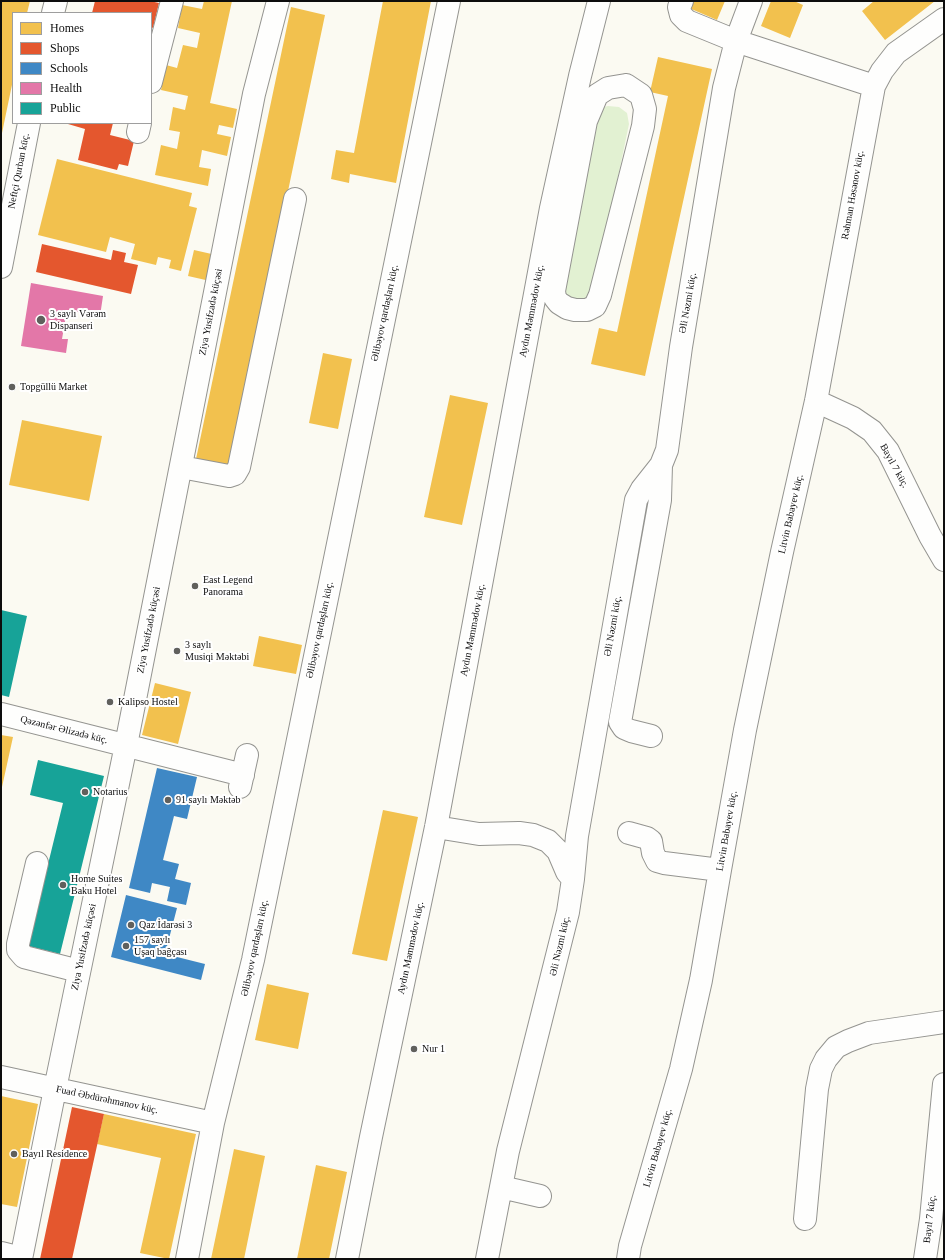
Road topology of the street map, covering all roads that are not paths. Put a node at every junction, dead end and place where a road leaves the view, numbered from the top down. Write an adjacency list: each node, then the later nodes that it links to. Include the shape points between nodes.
1 (56, 1): 8 (street)
2 (172, 1): 11 (street)
3 (278, 1): 19 (street, Ziya Yusifzadə küçəsi, via 254,94)
4 (449, 1): 35 (street, Əlibəyov qardaşları küç., via 253,960)
5 (599, 1): 15 (street, Aydın Məmmədov küç., via 580,76)
6 (682, 1): 10 (street, via 679,7 680,15 687,21)
7 (751, 1): 10 (street, Əli Nəzmi küç.)
8 (53, 12)
9 (944, 19): 12 (street, Rəhman Həsənov küç., via 896,53)
10 (736, 41): 12 (street); 18 (street, Əli Nəzmi küç., via 724,88 681,347 667,450)
11 (152, 78)
12 (874, 86): 17 (street, Rəhman Həsənov küç.)
13 (29, 124): 16 (street, Neftçi Qurban küç.)
14 (295, 199): 19 (street, via 239,467 235,474 228,476)
15 (560, 210): 15 (street, via 555,298 567,308 587,310 595,306 600,295 643,126 644,109 641,95 626,85 608,88 597,95 586,121); 25 (street, Aydın Məmmədov küç.)
16 (1, 267)
17 (816, 401): 20 (street, Bayıl 7 küç., via 849,415 872,431 888,451); 28 (street, Litvin Babayev küç., via 745,730)
18 (661, 465): 22 (street, via 660,500 620,722 624,728); 29 (street, Əli Nəzmi küç., via 636,500 577,836)
19 (181, 467): 23 (street, Ziya Yusifzadə küçəsi)
20 (944, 560)
21 (1, 714): 23 (street, Qəzənfər Əlizadə küç.)
22 (650, 736)
23 (126, 745): 24 (street, Qəzənfər Əlizadə küç.); 30 (street, Ziya Yusifzadə küçəsi)
24 (243, 772)
25 (436, 826): 29 (street, via 479,834 533,835 548,841 558,851); 41 (street, Aydın Məmmədov küç.)
26 (629, 833): 28 (street, via 651,841 657,861)
27 (37, 863): 30 (street, via 18,950 24,957)
28 (720, 870): 43 (street, Litvin Babayev küç., via 702,980 681,1069)
29 (573, 879): 36 (street, Əli Nəzmi küç., via 564,932)
30 (79, 971): 34 (street, Ziya Yusifzadə küçəsi)
31 (944, 1022): 38 (street, via 869,1033 836,1047 826,1059 817,1089)
32 (1, 1077): 34 (street, Fuad Əbdürəhmanov küç.)
33 (944, 1084): 44 (street, Bayıl 7 küç.)
34 (54, 1089): 35 (street, Fuad Əbdürəhmanov küç.); 39 (street, Ziya Yusifzadə küçəsi)
35 (213, 1123): 40 (street, Əlibəyov qardaşları küç.)
36 (501, 1187): 37 (street); 42 (street, Əli Nəzmi küç.)
37 (540, 1196)
38 (805, 1219)
39 (14, 1257)
40 (187, 1259)
41 (347, 1259)
42 (487, 1259)
43 (628, 1259)
44 (925, 1259)

